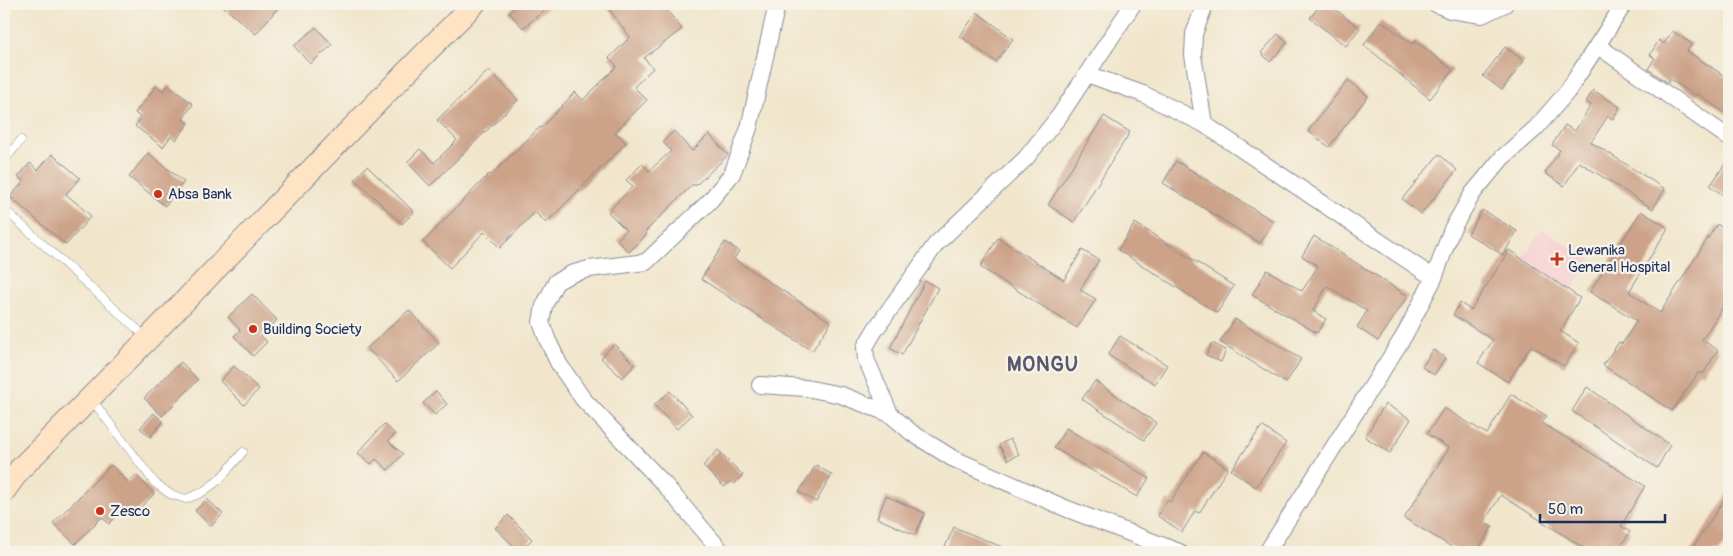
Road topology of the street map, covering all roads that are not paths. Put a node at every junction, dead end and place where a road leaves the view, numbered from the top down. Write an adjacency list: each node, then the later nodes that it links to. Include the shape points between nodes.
1 (474, 4): 16 (main road, via 356,122)
2 (777, 4): 23 (street, via 749,128 732,174 709,202 646,262 589,268 556,282 544,306 541,322 559,364 583,399 664,484)
3 (1133, 4): 9 (street)
4 (1205, 4): 10 (street, via 1194,34 1193,55)
5 (1436, 4): 6 (street, via 1450,10 1482,15)
6 (1505, 4)
7 (1624, 4): 8 (street)
8 (1598, 46): 11 (street); 15 (street, via 1561,99 1536,128 1502,158 1473,193 1452,229)
9 (1088, 74): 10 (street, via 1143,94); 19 (street, via 1026,158 936,244 865,347 866,359)
10 (1204, 124): 15 (street)
11 (1729, 138)
12 (21, 140): 13 (lane)
13 (4, 161)
14 (4, 209): 16 (lane)
15 (1434, 278): 25 (street, via 1404,336)
16 (149, 339): 18 (main road)
17 (760, 386): 19 (street, via 806,388 841,395)
18 (90, 399): 20 (lane, via 155,483 170,494 186,499 201,493 219,480); 21 (main road)
19 (890, 414): 24 (street, via 912,433 952,458 1065,508)
20 (243, 452)
21 (12, 474): 22 (main road)
22 (4, 491)
23 (722, 552)
24 (1179, 552)
25 (1267, 552)

